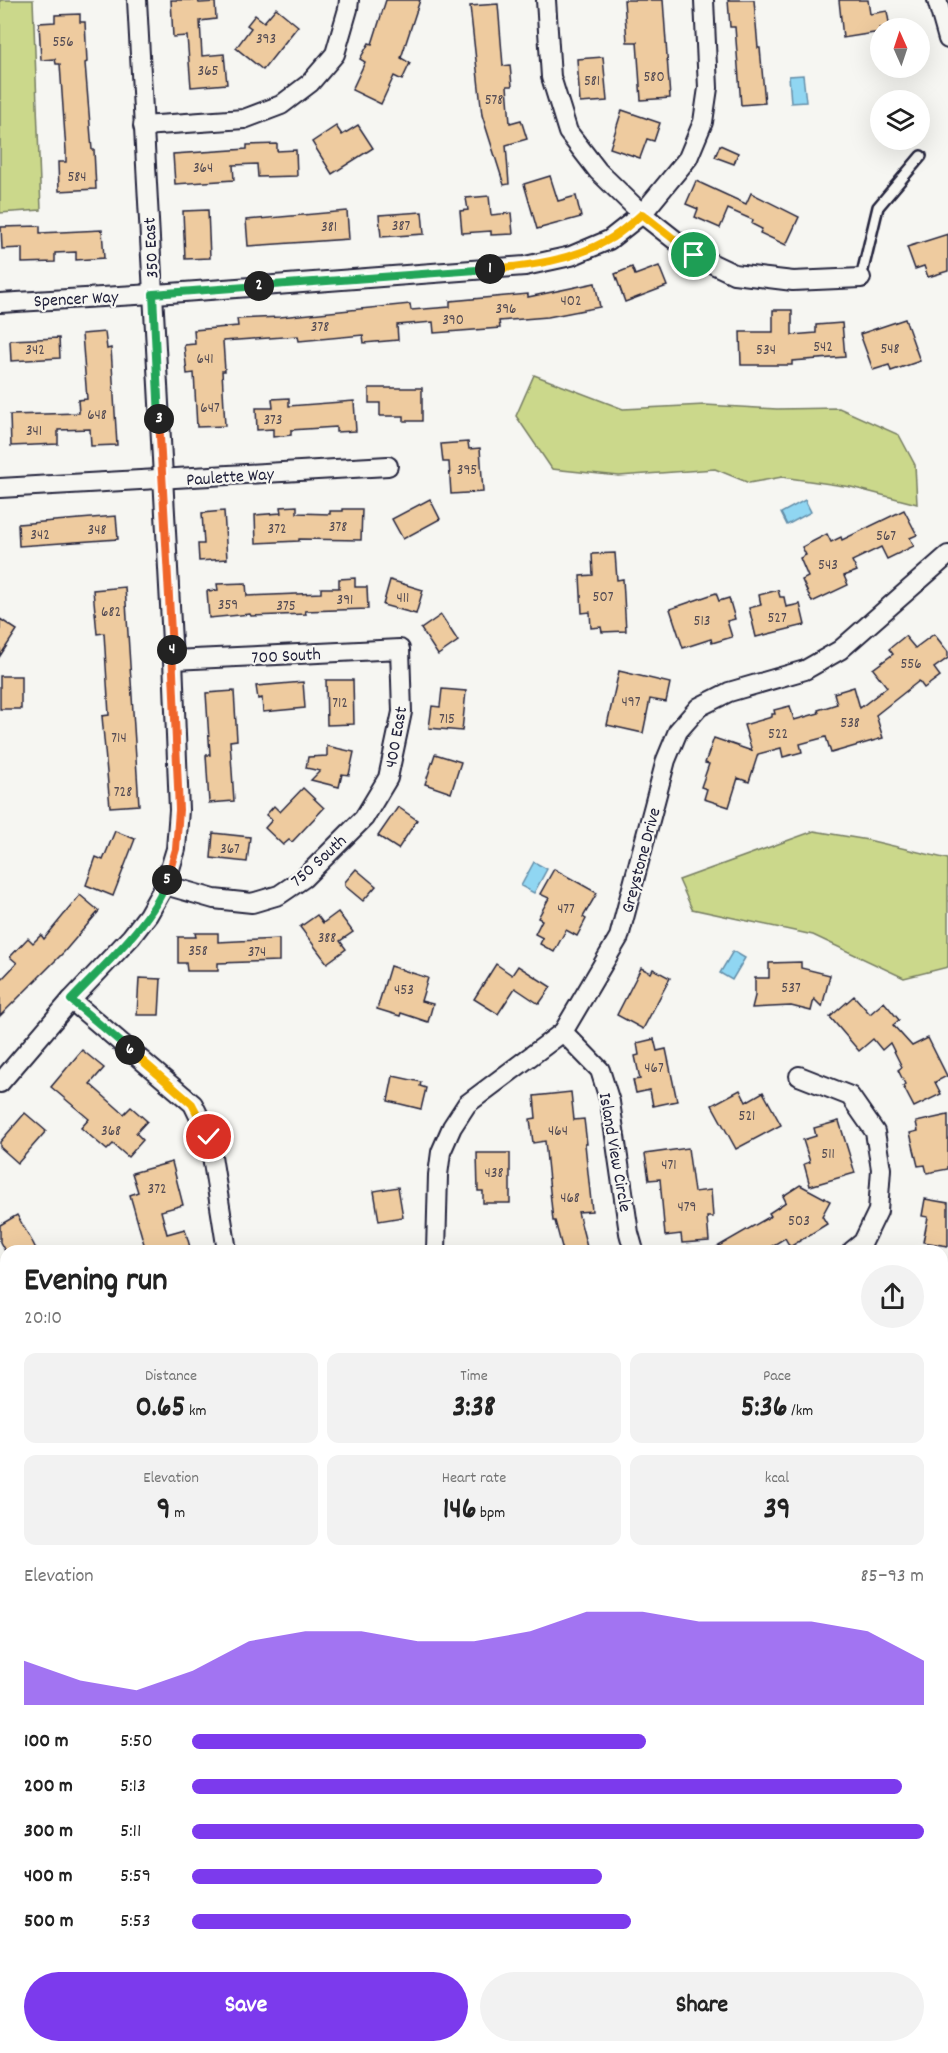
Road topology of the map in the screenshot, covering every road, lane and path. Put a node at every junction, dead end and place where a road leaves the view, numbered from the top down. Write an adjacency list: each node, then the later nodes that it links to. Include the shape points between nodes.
1 (137, 0): 7 (street, 350 East)
2 (349, 0): 7 (street, via 335,54 310,83 281,105 244,119)
3 (546, 0): 9 (street, via 551,77 568,132 598,171)
4 (704, 0): 9 (street, Spencer Way, via 708,88 703,122 688,158)
5 (938, 0): 6 (street)
6 (948, 39)
7 (143, 126): 11 (street, 350 East)
8 (921, 156): 10 (lane, via 878,207)
9 (642, 214): 10 (street, via 694,255 734,274 793,281); 11 (street, Spencer Way, via 609,240 571,256 525,266)
10 (861, 278)
11 (153, 294): 12 (street, Spencer Way); 14 (street, 350 East)
12 (0, 303)
13 (388, 466): 14 (street, Paulette Way)
14 (162, 480): 15 (street, Paulette Way); 18 (street, 350 East)
15 (0, 488)
16 (948, 555): 22 (street, Greystone Drive, via 840,650 805,670 729,692 699,707 678,731 666,760 619,938)
17 (400, 650): 18 (street, 700 South); 19 (street, 400 East, via 402,712 388,778)
18 (173, 660): 20 (street, 350 East, via 179,810 176,849)
19 (364, 818): 20 (street, 750 South, via 304,878 279,895 252,903 214,899)
20 (165, 885): 21 (street, 350 East, via 131,937)
21 (71, 1000): 24 (street, 350 East); 25 (street, via 192,1104 209,1137)
22 (563, 1032): 26 (street, Greystone Drive, via 467,1104 452,1127 439,1163); 27 (street, Island View Circle, via 600,1070 610,1102)
23 (799, 1076): 28 (street, via 850,1096 875,1132 881,1169 878,1211)
24 (0, 1083)
25 (226, 1245)
26 (436, 1245)
27 (632, 1245)
28 (859, 1245)

